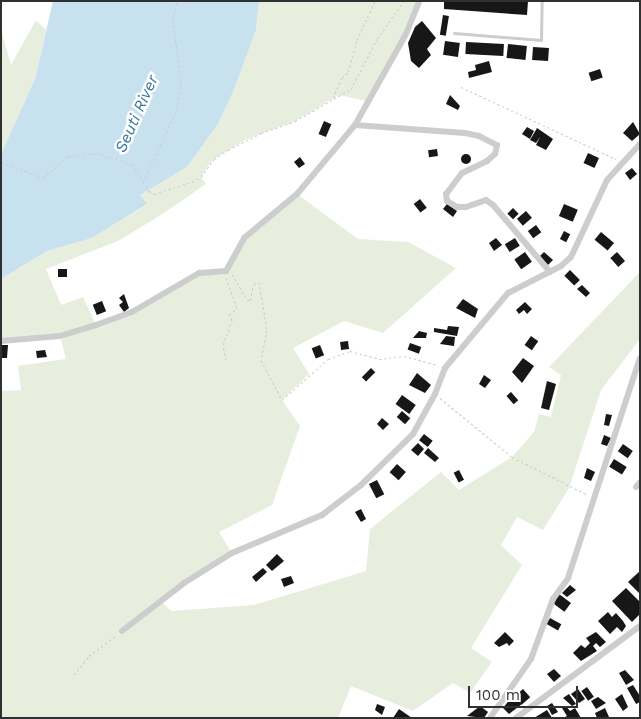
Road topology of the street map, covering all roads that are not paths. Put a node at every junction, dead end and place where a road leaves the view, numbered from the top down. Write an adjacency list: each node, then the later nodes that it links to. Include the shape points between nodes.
1 (419, 1): 4 (street, via 406,34)
2 (542, 1): 3 (lane, via 541,40)
3 (454, 33)
4 (355, 125): 6 (street, via 465,134 479,136 498,145 495,154 487,161 462,173 446,194 447,201 466,207 486,200); 7 (street, via 297,194 244,238 226,271 199,273 132,312 96,325 60,336)
5 (640, 144): 6 (street, via 607,180 576,251 562,266)
6 (550, 272): 10 (street, via 508,293 445,368 413,434 361,486 322,515 232,553 184,583)
7 (1, 341)
8 (640, 358): 11 (street, via 568,578 553,599 531,659)
9 (640, 626): 12 (street)
10 (122, 631)
11 (490, 718)
12 (516, 718)

